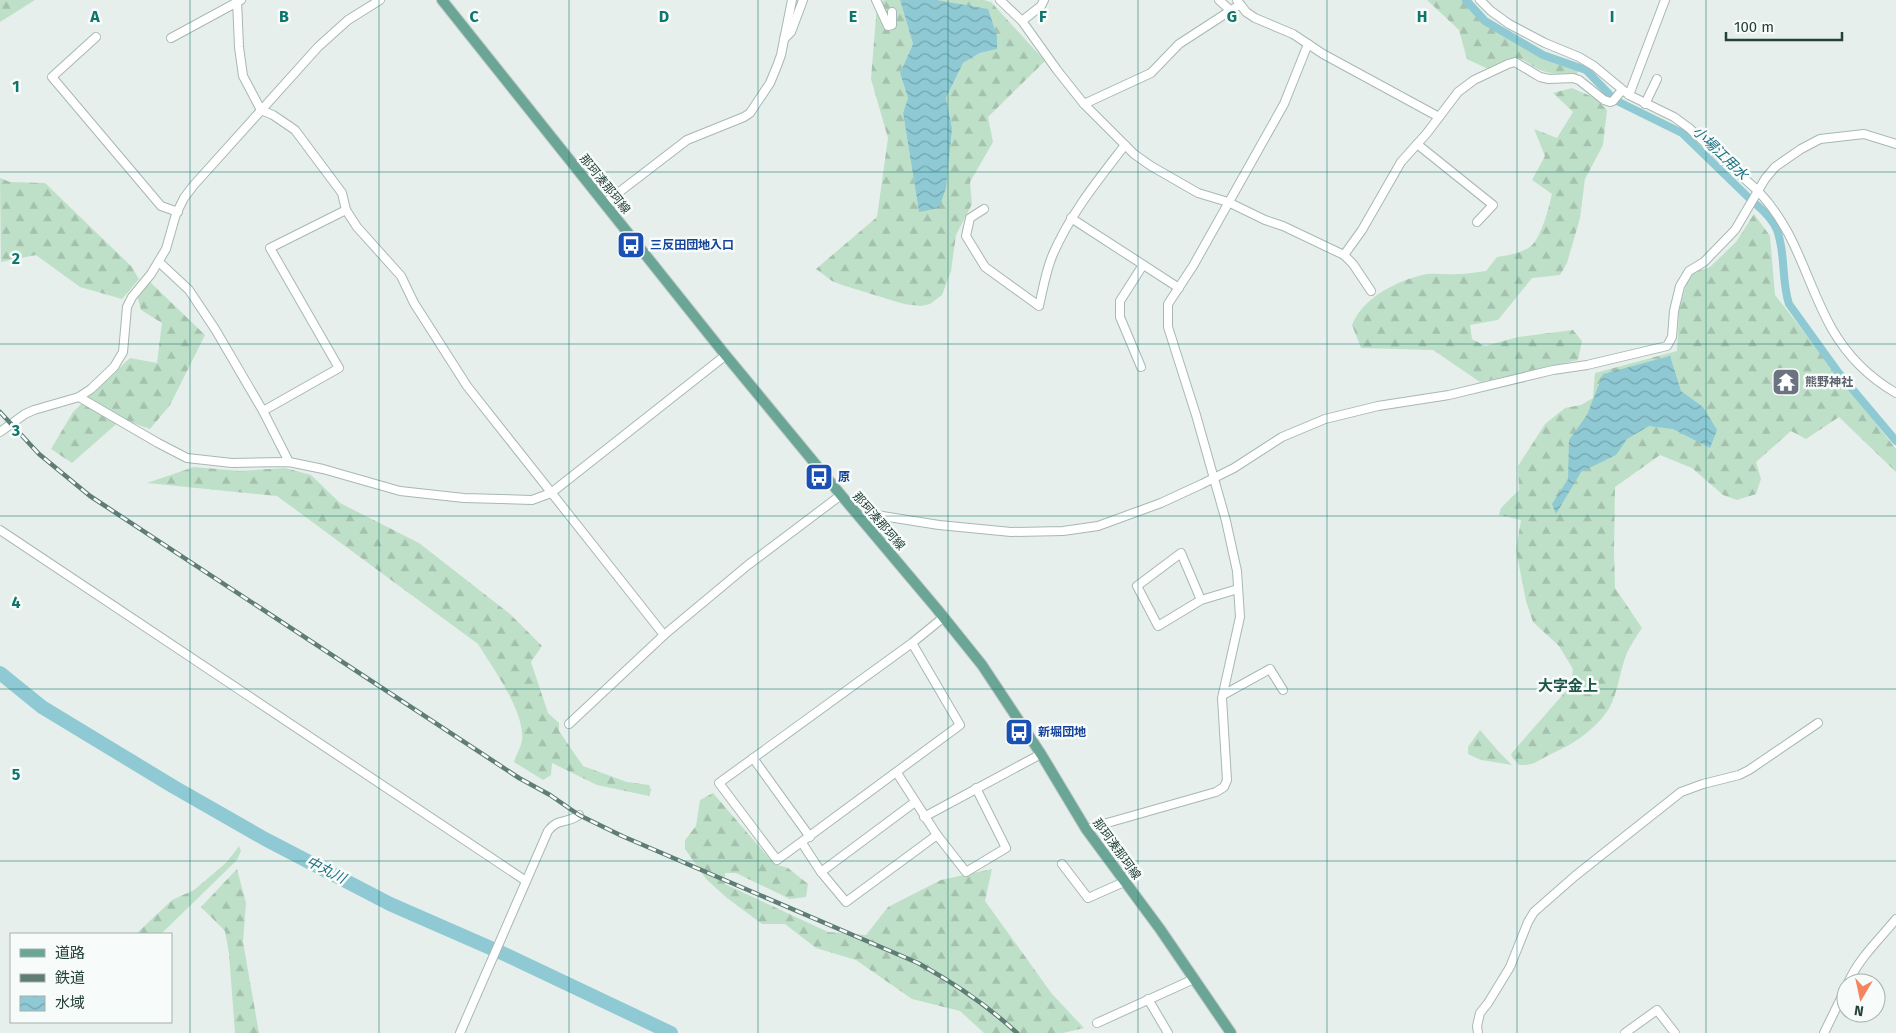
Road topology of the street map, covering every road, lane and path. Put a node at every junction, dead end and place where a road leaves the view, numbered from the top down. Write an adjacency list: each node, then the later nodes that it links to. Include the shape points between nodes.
1 (380, 0): 25 (street, via 348,20 318,47)
2 (442, 0): 32 (main road, 那珂湊那珂線)
3 (792, 0): 18 (street)
4 (802, 0): 18 (street, via 791,32)
5 (876, 0): 14 (street, via 888,26 892,25)
6 (1000, 0): 15 (street)
7 (1044, 0): 15 (street)
8 (1219, 0): 13 (street)
9 (1480, 0): 21 (street, via 1509,24 1579,56)
10 (1665, 0): 22 (street)
11 (239, 1): 17 (street); 25 (street, via 243,76)
12 (1238, 3): 13 (street); 19 (street, via 1255,18)
13 (1230, 10): 23 (street, via 1180,44 1151,73)
14 (892, 12)
15 (1022, 21): 23 (street)
16 (96, 37): 35 (street, via 52,77 162,206)
17 (171, 38)
18 (784, 39): 32 (street, via 770,83 750,113 687,140)
19 (1308, 44): 26 (street); 31 (street, via 1284,104)
20 (1656, 83): 24 (street)
21 (1622, 90): 22 (street); 26 (street, via 1610,102 1579,80 1540,77 1515,62 1465,86)
22 (1629, 95): 24 (street)
23 (1084, 104): 29 (street)
24 (1646, 104): 30 (street, via 1690,128)
25 (261, 110): 34 (street, via 295,130 342,193); 35 (street, via 192,186)
26 (1439, 117): 27 (street)
27 (1417, 144): 37 (street, via 1493,205); 38 (street, via 1395,170 1362,230)
28 (1896, 144): 30 (street, via 1864,134 1820,139 1775,167)
29 (1125, 145): 31 (street, via 1151,166 1198,193); 36 (street)
30 (1758, 191): 45 (street, via 1787,229 1842,344 1874,378); 50 (street, via 1732,234 1704,262 1689,271 1680,286 1672,337 1666,346 1450,395 1340,414 1282,437)
31 (1228, 202): 38 (street); 41 (street)
32 (604, 204): 43 (main road, 那珂湊那珂線)
33 (984, 209): 36 (street, via 970,218 966,236 985,267 1038,306 1052,255)
34 (346, 210): 47 (street, via 270,248 339,368); 51 (street, via 401,276 414,303 467,386)
35 (178, 212): 39 (street)
36 (1071, 218): 40 (street)
37 (1477, 222)
38 (1344, 255): 42 (street, via 1354,264)
39 (159, 262): 46 (street, via 127,307 123,352 114,366); 47 (street, via 189,290)
40 (1143, 265): 41 (street); 44 (street, via 1120,301 1120,317)
41 (1179, 288): 50 (street, via 1168,304 1168,327)
42 (1370, 291)
43 (726, 355): 51 (street); 52 (main road, 那珂湊那珂線)
44 (1142, 367)
45 (1896, 393)
46 (79, 397): 48 (street, via 25,414); 49 (street, via 187,458 215,463)
47 (262, 411): 49 (street)
48 (0, 432)
49 (289, 462): 51 (street, via 400,491 464,498 532,500)
50 (1213, 478): 53 (street, via 1116,521 1081,529 1037,532 983,530 876,515); 55 (street, via 1226,521)
51 (551, 493): 58 (street)
52 (841, 495): 53 (main road, 那珂湊那珂線); 58 (street, via 748,565)
53 (865, 523): 57 (main road, 那珂湊那珂線)
54 (0, 530): 77 (street)
55 (1238, 589): 56 (street); 61 (street, via 1240,617)
56 (1201, 600): 56 (street, via 1158,626 1137,586 1181,553)
57 (944, 617): 59 (street); 64 (main road, 那珂湊那珂線, via 982,666)
58 (664, 635): 63 (street)
59 (912, 643): 65 (street); 66 (street, via 960,725)
60 (1283, 690): 61 (street, via 1270,669)
61 (1223, 694): 71 (street, via 1227,780 1224,787)
62 (1818, 723): 88 (street, via 1749,770 1681,792 1534,912 1510,967 1480,1013)
63 (569, 724)
64 (1041, 754): 67 (street); 71 (main road, 那珂湊那珂線)
65 (753, 758): 73 (street); 74 (street, via 719,783 777,860)
66 (897, 773): 68 (street); 73 (street)
67 (976, 788): 70 (street); 72 (street, via 1006,848 966,872)
68 (915, 802): 70 (street); 76 (street)
69 (579, 815): 77 (street, via 571,821 553,824)
70 (924, 816): 72 (street)
71 (1086, 830): 78 (main road, 那珂湊那珂線)
72 (937, 835): 76 (street, via 846,902)
73 (810, 837): 74 (street)
74 (802, 843): 76 (street)
75 (1062, 864): 78 (street, via 1088,898)
76 (821, 872)
77 (526, 881): 85 (street)
78 (1124, 882): 81 (main road, 那珂湊那珂線)
79 (1896, 919): 80 (street)
80 (1853, 973)
81 (1194, 978): 82 (street); 87 (main road, 那珂湊那珂線)
82 (1148, 1000): 84 (street); 86 (street)
83 (1836, 1008): 91 (street)
84 (1096, 1023)
85 (460, 1033)
86 (1168, 1033)
87 (1231, 1033)
88 (1478, 1033)
89 (1625, 1033): 90 (street, via 1657,1010)
90 (1674, 1033)
91 (1824, 1033)

